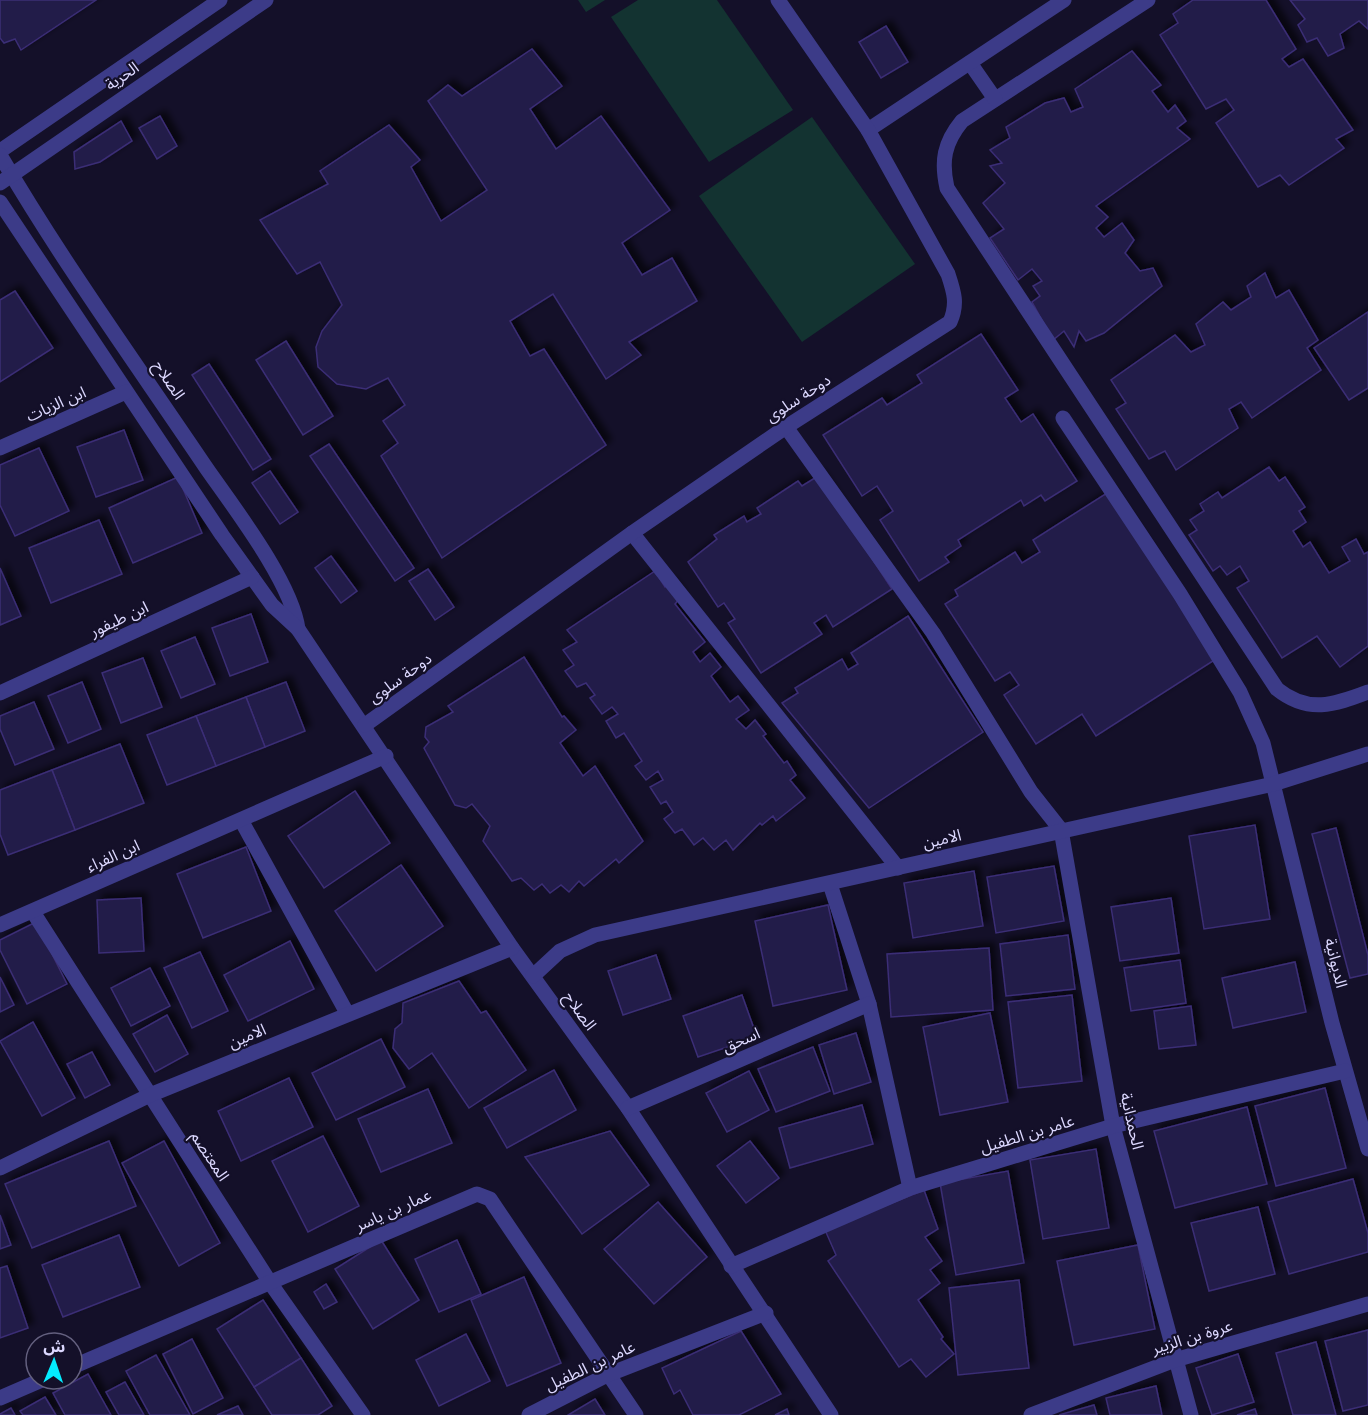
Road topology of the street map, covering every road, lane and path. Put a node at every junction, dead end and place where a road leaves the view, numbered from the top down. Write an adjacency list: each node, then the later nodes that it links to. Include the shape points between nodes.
1 (220, 0): 9 (street, الحرية)
2 (266, 0): 10 (street, الحرية)
3 (778, 0): 8 (street, دوحة سلوى)
4 (1064, 0): 6 (street)
5 (1148, 0): 7 (street)
6 (970, 63): 7 (street); 8 (street)
7 (994, 99): 19 (street, via 962,121 950,135 944,152 947,188 1277,689 1289,699 1317,707)
8 (868, 130): 14 (street, دوحة سلوى, via 948,274 956,309 950,322)
9 (0, 153): 10 (street, الصلاح)
10 (6, 179): 18 (street, الصلاح, via 36,216 243,521 289,595)
11 (0, 202): 12 (street, الصلاح)
12 (126, 392): 15 (street, ابن الزيات); 17 (street, الصلاح)
13 (1063, 418): 24 (street, الديوانية, via 1240,692 1263,743)
14 (786, 427): 16 (street, دوحة سلوى); 26 (street, via 933,633 1031,792)
15 (0, 448)
16 (632, 533): 21 (street, دوحة سلوى); 27 (street)
17 (252, 577): 18 (street, الصلاح, via 272,605); 20 (street, ابن طيفور)
18 (298, 629): 21 (street, الصلاح)
19 (1368, 692)
20 (0, 693)
21 (365, 725): 23 (street, الصلاح)
22 (1368, 753): 24 (street, الامين)
23 (386, 756): 25 (street, ابن الفراء); 31 (street, الصلاح)
24 (1273, 784): 26 (street, الامين); 35 (street, الديوانية)
25 (241, 820): 29 (street, ابن الفراء); 34 (street)
26 (1061, 830): 27 (street, الامين); 38 (street, الحمدانية)
27 (898, 868): 28 (street, الامين)
28 (830, 884): 32 (street, الامين, via 595,935 560,951); 33 (street)
29 (33, 912): 30 (street, ابن الفراء); 36 (street, المعتصم)
30 (0, 925)
31 (512, 948): 32 (street, الصلاح); 34 (street, الامين)
32 (533, 976): 37 (street, الصلاح)
33 (869, 1004): 37 (street, اسحق); 41 (street)
34 (346, 1013): 36 (street, الامين)
35 (1345, 1071): 38 (street, عامر بن الطفيل); 39 (street, الديوانية)
36 (150, 1095): 40 (street, الامين); 43 (street, المعتصم)
37 (628, 1108): 42 (street, الصلاح)
38 (1113, 1126): 41 (street, عامر بن الطفيل); 46 (street, الحمدانية)
39 (1368, 1149)
40 (0, 1168)
41 (910, 1188): 42 (street, عامر بن الطفيل)
42 (731, 1266): 45 (street, الصلاح)
43 (271, 1284): 47 (street, عمار بن ياسر); 48 (street, عمار بن ياسر, via 477,1194 490,1199); 51 (street, المعتصم)
44 (1368, 1305): 46 (street, عروة بن الزبير)
45 (766, 1313): 48 (street, عامر بن الطفيل); 54 (street, الصلاح)
46 (1175, 1360): 55 (street, عروة بن الزبير); 56 (street, الحمدانية)
47 (84, 1362)
48 (607, 1375): 52 (street, عامر بن الطفيل); 53 (street, عمار بن ياسر)
49 (24, 1388): 50 (street)
50 (0, 1398)
51 (363, 1415)
52 (529, 1415)
53 (636, 1415)
54 (831, 1415)
55 (1030, 1415)
56 (1191, 1415)

